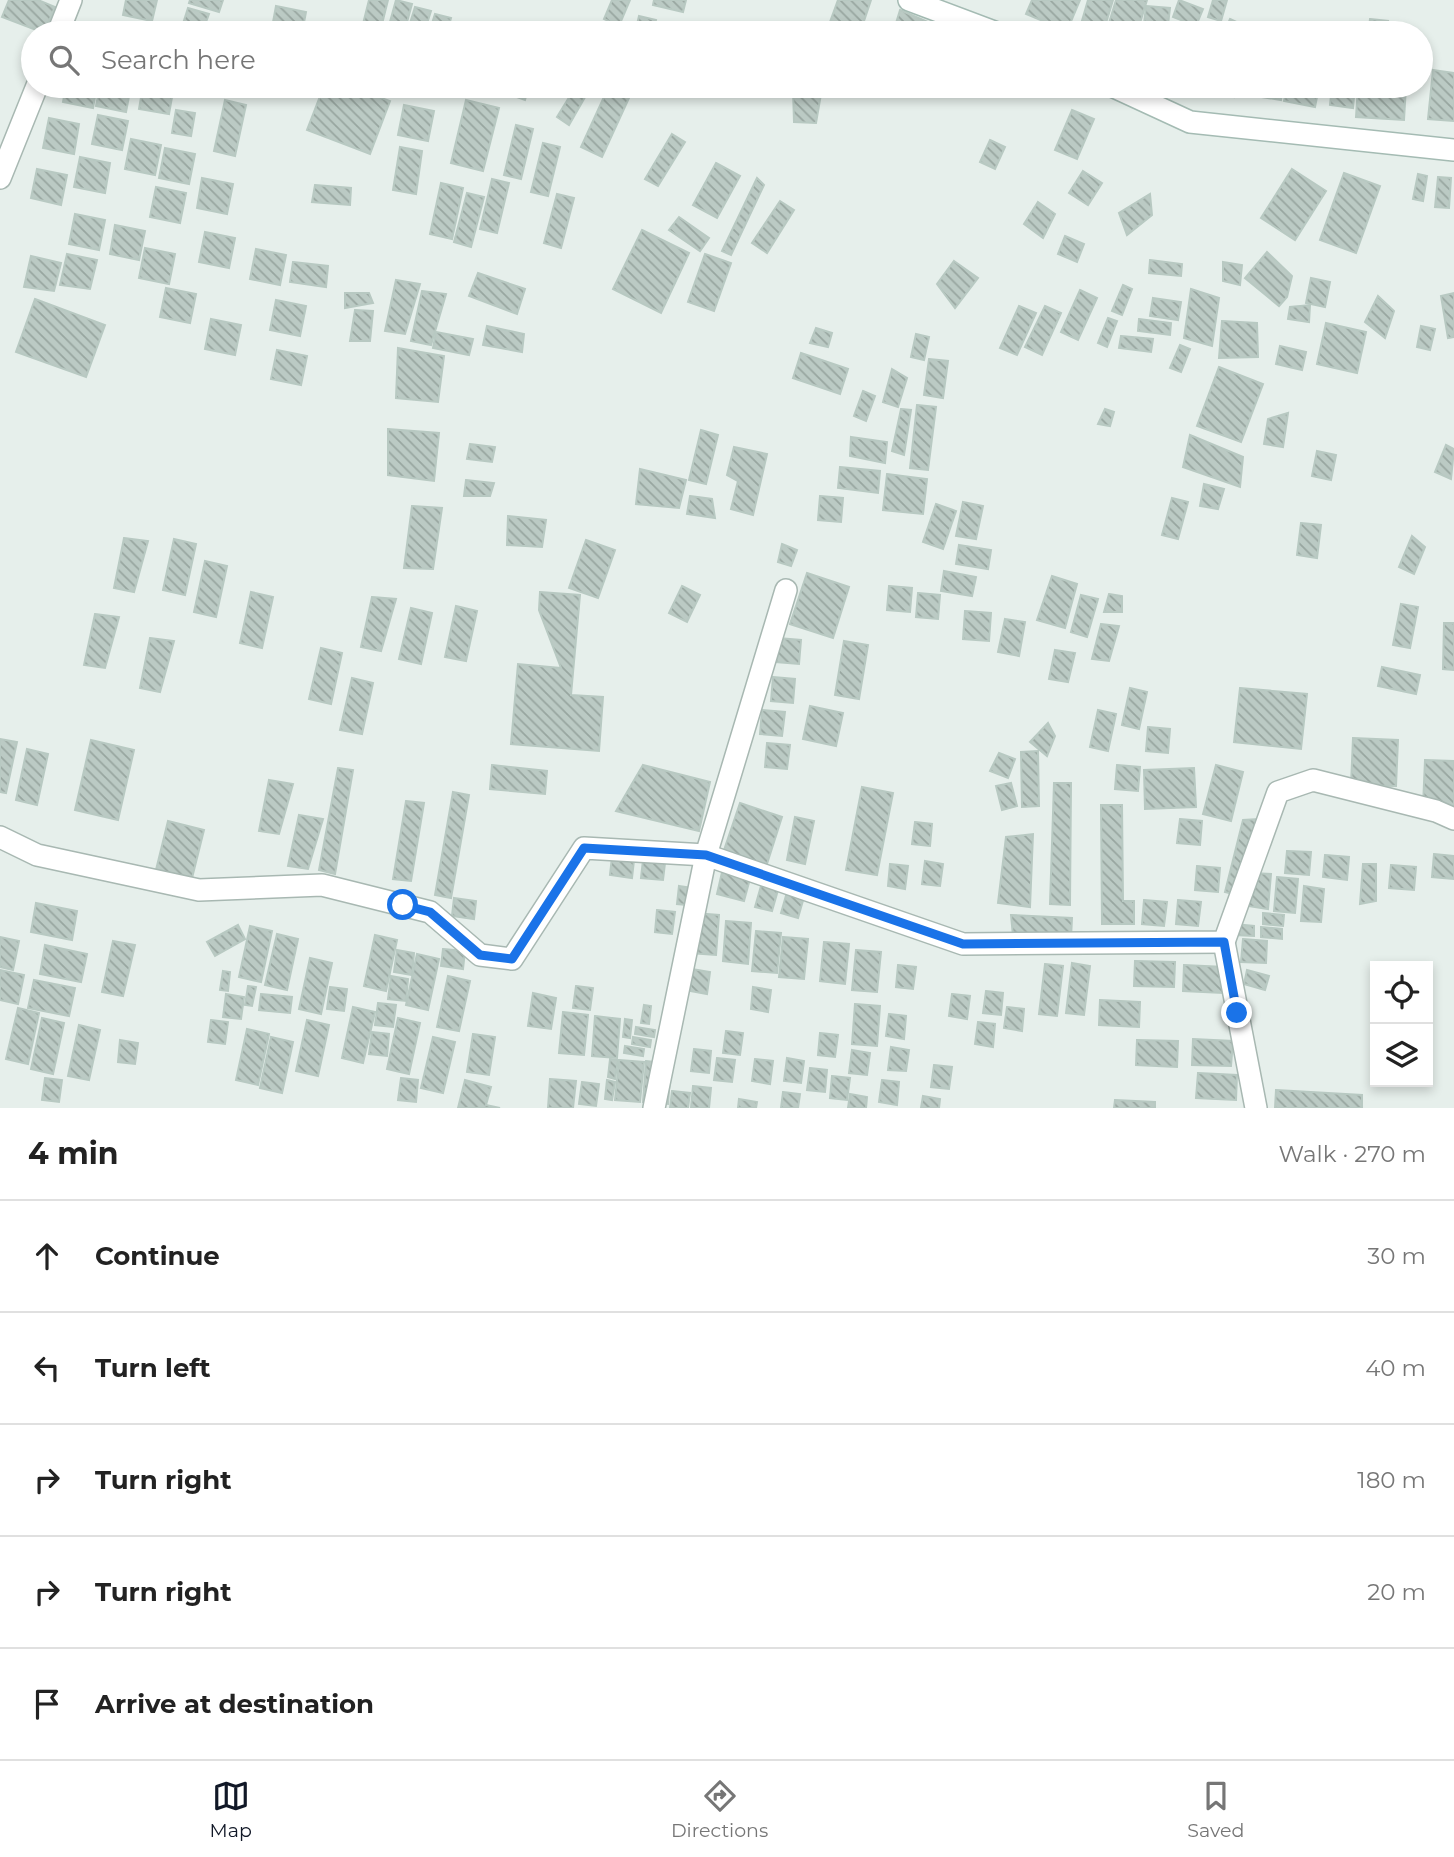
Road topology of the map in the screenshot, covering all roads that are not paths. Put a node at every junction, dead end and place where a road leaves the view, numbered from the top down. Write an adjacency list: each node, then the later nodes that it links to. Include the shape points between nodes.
1 (71, 0): 3 (street)
2 (909, 0): 4 (street)
3 (63, 21)
4 (965, 21)
5 (32, 98): 8 (street)
6 (1138, 98): 7 (street, via 1189,122)
7 (1454, 150)
8 (0, 178)
9 (786, 590): 12 (street)
10 (1454, 819): 13 (street, via 1313,780 1278,792)
11 (0, 837): 12 (street, via 37,855 199,890 322,885 430,912 480,955 512,959 584,848)
12 (706, 855): 13 (street, via 963,944); 14 (street)
13 (1224, 942): 15 (street)
14 (654, 1108)
15 (1255, 1108)

